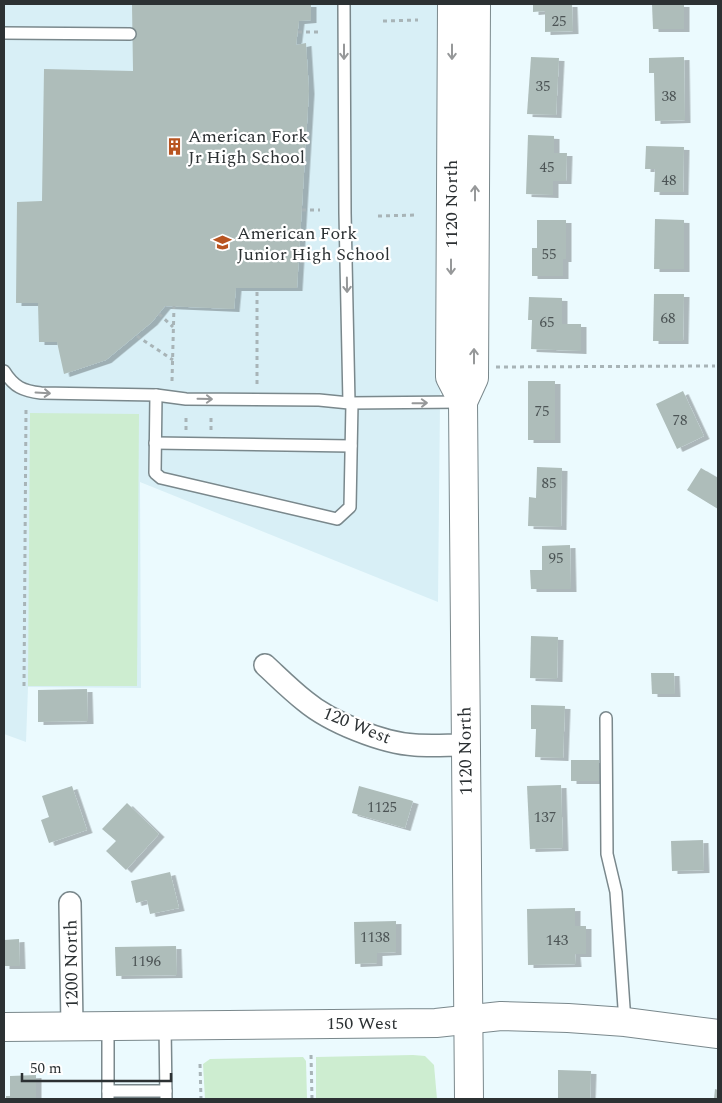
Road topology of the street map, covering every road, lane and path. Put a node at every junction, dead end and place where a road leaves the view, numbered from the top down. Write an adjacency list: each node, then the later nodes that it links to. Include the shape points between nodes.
1 (344, 4): 27 (lane, one-way to 27)
2 (452, 4): 26 (street, 1120 North, one-way to 26, via 450,377)
3 (476, 4): 26 (street, 1120 North, one-way to 3, via 474,378)
4 (418, 20): 5 (path)
5 (383, 21)
6 (298, 32): 7 (path)
7 (320, 32)
8 (4, 33): 9 (lane)
9 (130, 34)
10 (302, 210): 11 (path)
11 (320, 210)
12 (417, 215): 13 (path)
13 (378, 216)
14 (257, 288): 24 (path)
15 (174, 306): 17 (path)
16 (159, 314): 17 (path)
17 (174, 327): 19 (path)
18 (137, 336): 19 (path)
19 (173, 360): 23 (path)
20 (716, 366): 21 (path)
21 (495, 367)
22 (4, 371): 25 (lane, one-way to 25, via 12,384 25,391)
23 (172, 381)
24 (257, 385)
25 (156, 395): 27 (lane, one-way to 27); 33 (lane)
26 (463, 402): 27 (lane, one-way to 26); 38 (street, 1120 North)
27 (350, 403): 34 (lane)
28 (26, 409): 36 (path)
29 (178, 414): 30 (path)
30 (194, 414)
31 (202, 415): 32 (path)
32 (220, 415)
33 (155, 442): 34 (lane); 34 (lane, via 155,473 161,478 338,519 350,507)
34 (351, 446)
35 (265, 666): 38 (street, 120 West, via 306,702 360,730 414,745)
36 (24, 686)
37 (606, 718): 41 (lane, via 607,854 616,892)
38 (465, 745): 40 (street, 1120 North)
39 (70, 903): 43 (street, 1200 North)
40 (468, 1020): 41 (street, 150 West, via 501,1016); 42 (street, 150 West); 53 (street, 1120 North)
41 (626, 1022): 46 (street, 150 West)
42 (165, 1025): 44 (street, 150 West); 50 (lane)
43 (72, 1026): 44 (street, 150 West); 45 (street, 150 West)
44 (108, 1026): 49 (lane)
45 (4, 1027)
46 (718, 1034)
47 (311, 1056): 52 (path)
48 (200, 1064): 51 (path)
49 (108, 1095): 50 (lane)
50 (166, 1095)
51 (201, 1099)
52 (312, 1099)
53 (469, 1099)

